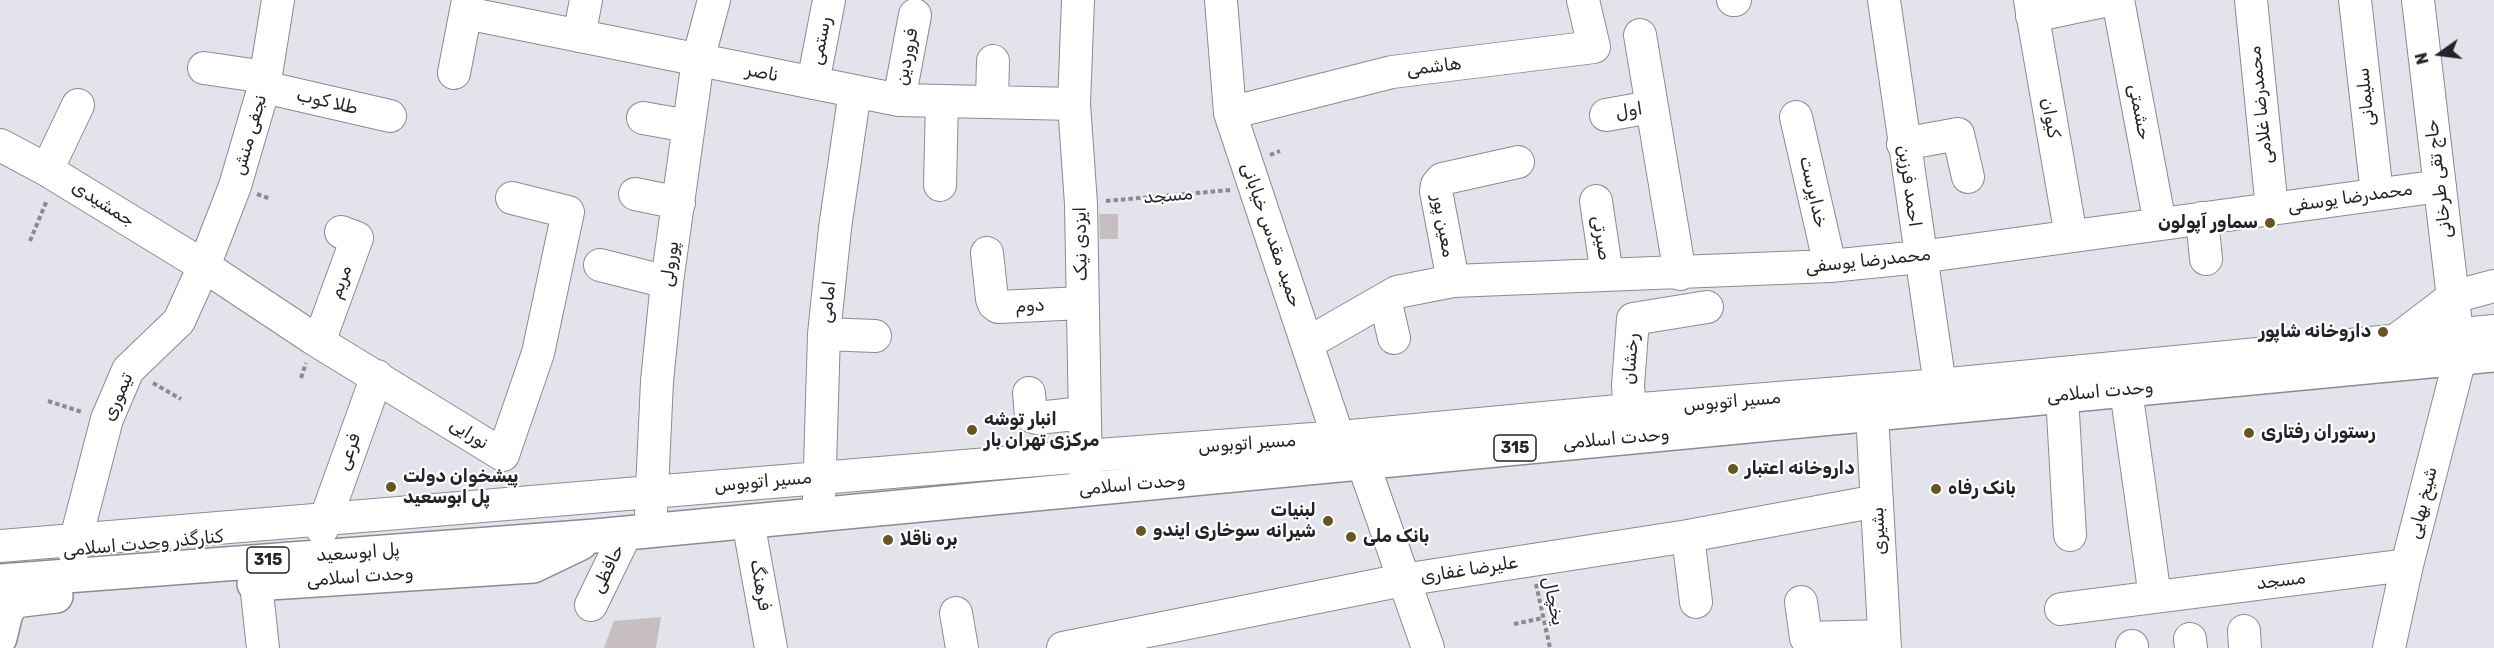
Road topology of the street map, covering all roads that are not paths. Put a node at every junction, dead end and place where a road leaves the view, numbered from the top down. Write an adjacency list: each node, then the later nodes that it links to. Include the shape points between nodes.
1 (278, 0): 23 (street, نجفی منش)
2 (586, 0): 17 (street)
3 (714, 0): 19 (street, پورولی)
4 (829, 0): 24 (street, رستمی)
5 (1078, 0): 29 (street, ایزدی نیک)
6 (1221, 0): 32 (street, حمید مقدس خیابانی)
7 (1582, 0): 32 (street, هاشمی, via 1594,47 1392,72)
8 (1884, 0): 38 (street, احمد فرزین)
9 (2108, 0): 15 (street)
10 (2118, 0): 52 (street, حشمتی)
11 (2251, 0): 50 (street, محمدرضا غلامی)
12 (2355, 0): 46 (street, سلیمانی)
13 (2418, 0): 44 (street, حاج تقی طرخانی)
14 (467, 7): 17 (street, ناصر); 22 (street)
15 (2031, 8): 54 (street, کیوان)
16 (915, 15): 26 (street, فروردین)
17 (579, 36): 19 (street, ناصر)
18 (1640, 36): 31 (street)
19 (698, 60): 24 (street, ناصر); 37 (street, پورولی)
20 (993, 61): 28 (street)
21 (204, 68): 23 (street, طلا کوب)
22 (454, 73)
23 (265, 82): 34 (street, طلا کوب); 59 (street, نجفی منش, via 235,186)
24 (813, 83): 25 (street, ناصر)
25 (855, 91): 26 (street, ناصر); 71 (street, امامی)
26 (899, 100): 27 (street, ناصر)
27 (942, 101): 28 (street, ناصر); 43 (street)
28 (993, 102): 29 (street, ناصر)
29 (1074, 104): 68 (street, ایزدی نیک)
30 (78, 105): 41 (street)
31 (1651, 107): 33 (street, اول); 62 (street)
32 (1230, 113): 76 (street, حمید مقدس خیابانی)
33 (1606, 115)
34 (390, 116)
35 (1796, 117): 60 (street, خداپرست)
36 (643, 118): 37 (street)
37 (688, 126): 49 (street, پورولی)
38 (1903, 144): 42 (street, via 1958,134); 56 (street, احمد فرزین)
39 (0, 145): 41 (street, جمشیدی)
40 (1518, 162): 63 (street, معین پور, via 1442,179 1437,185)
41 (52, 173): 59 (street, جمشیدی)
42 (1968, 177)
43 (940, 185)
44 (2440, 186): 46 (street, محمدرضا یوسفی); 66 (street, حاج تقی طرخانی)
45 (635, 194): 49 (street)
46 (2377, 194): 50 (street, محمدرضا یوسفی)
47 (512, 198): 79 (street, نورایی, via 568,212 538,353 503,455)
48 (1596, 201): 61 (street, صیرتی)
49 (679, 202): 64 (street, پورولی)
50 (2272, 209): 51 (street, محمدرضا یوسفی)
51 (2202, 218): 52 (street, محمدرضا یوسفی); 57 (street)
52 (2160, 224): 54 (street, محمدرضا یوسفی)
53 (341, 232): 75 (street, مریم, via 357,238)
54 (2071, 236): 56 (street, محمدرضا یوسفی)
55 (987, 253): 68 (street, دوم, via 992,298 998,307)
56 (1920, 257): 60 (street, محمدرضا یوسفی); 82 (street, احمد فرزین)
57 (2205, 259)
58 (600, 265): 64 (street)
59 (204, 266): 75 (street, نورایی); 101 (street, تیموری, via 179,321 128,370 106,419)
60 (1830, 267): 62 (street, محمدرضا یوسفی)
61 (1607, 274): 62 (street, محمدرضا یوسفی); 63 (street, محمدرضا یوسفی)
62 (1680, 274)
63 (1453, 281): 67 (street, محمدرضا یوسفی, via 1397,292)
64 (667, 282): 91 (street, پورولی)
65 (2494, 286): 66 (street)
66 (2453, 297): 74 (street); 77 (street, حاج تقی طرخانی)
67 (1384, 299): 73 (street); 76 (street, محمدرضا یوسفی)
68 (1082, 303): 84 (street, ایزدی نیک)
69 (1707, 307): 86 (street, رخشان, via 1633,319 1628,386)
70 (2494, 331): 77 (street, مسیر اتوبوس)
71 (824, 334): 72 (street); 89 (street, امامی)
72 (875, 336)
73 (1394, 338)
74 (2395, 341): 77 (street, مسیر اتوبوس); 82 (street, مسیر اتوبوس)
75 (319, 342): 79 (street, نورایی)
76 (1308, 343): 87 (street, حمید مقدس خیابانی)
77 (2459, 347): 78 (main road, وحدت اسلامی / 315); 80 (main road, وحدت اسلامی / 315); 102 (street, شیخ بهایی)
78 (2494, 355)
79 (377, 376): 96 (street, فرعی)
80 (2126, 390): 83 (main road, وحدت اسلامی / 315); 106 (street)
81 (1029, 393): 84 (street, via 1031,416)
82 (1941, 396): 83 (main road, وحدت اسلامی / 315); 85 (main road, وحدت اسلامی / 315); 86 (street, مسیر اتوبوس)
83 (2062, 396): 98 (street)
84 (1084, 413): 88 (street, ایزدی نیک)
85 (1872, 414): 86 (main road, وحدت اسلامی / 315); 92 (street, بشیری)
86 (1630, 424): 87 (main road, وحدت اسلامی / 315)
87 (1350, 455): 88 (street, مسیر اتوبوس); 90 (main road, وحدت اسلامی / 315); 104 (street, حمید مقدس خیابانی)
88 (1085, 456): 89 (street, مسیر اتوبوس); 90 (street, ایزدی نیک)
89 (819, 478): 91 (street, مسیر اتوبوس); 94 (street, امامی)
90 (1086, 489): 94 (main road, وحدت اسلامی / 315)
91 (652, 491): 96 (street, مسیر اتوبوس); 97 (street, پورولی)
92 (1877, 501): 99 (street, علیرضا غفاری); 114 (street, بشیری)
93 (501, 513): 96 (street, کنارگذر وحدت اسلامی)
94 (819, 514): 95 (main road, وحدت اسلامی / 315)
95 (748, 522): 97 (main road, وحدت اسلامی / 315); 116 (street, فرهنگ)
96 (324, 524): 101 (street, کنارگذر وحدت اسلامی)
97 (623, 533): 100 (main road, وحدت اسلامی / 315); 105 (main road, وحدت اسلامی, via 533,566); 109 (street, حافظی)
98 (2070, 535)
99 (1688, 536): 104 (street, علیرضا غفاری); 107 (street)
100 (536, 540): 103 (main road, پل ابوسعید / 315)
101 (75, 545): 103 (street, کنارگذر وحدت اسلامی)
102 (2407, 565): 106 (street, مسجد); 120 (street, شیخ بهایی)
103 (2, 570): 105 (main road, وحدت اسلامی, via 57,596); 112 (main road, via 6,613)
104 (1403, 580): 113 (street, علیرضا غفاری); 119 (street, حمید مقدس خیابانی)
105 (256, 584): 115 (street)
106 (2155, 597): 110 (street, مسجد)
107 (1696, 602)
108 (1801, 602): 114 (street, via 1806,638)
109 (591, 605)
110 (2061, 609)
111 (956, 614): 117 (street)
112 (0, 638)
113 (1164, 638): 118 (street, علیرضا غفاری)
114 (1884, 642)
115 (263, 648)
116 (771, 648)
117 (962, 648)
118 (1063, 648)
119 (1428, 648)
120 (2389, 648)

